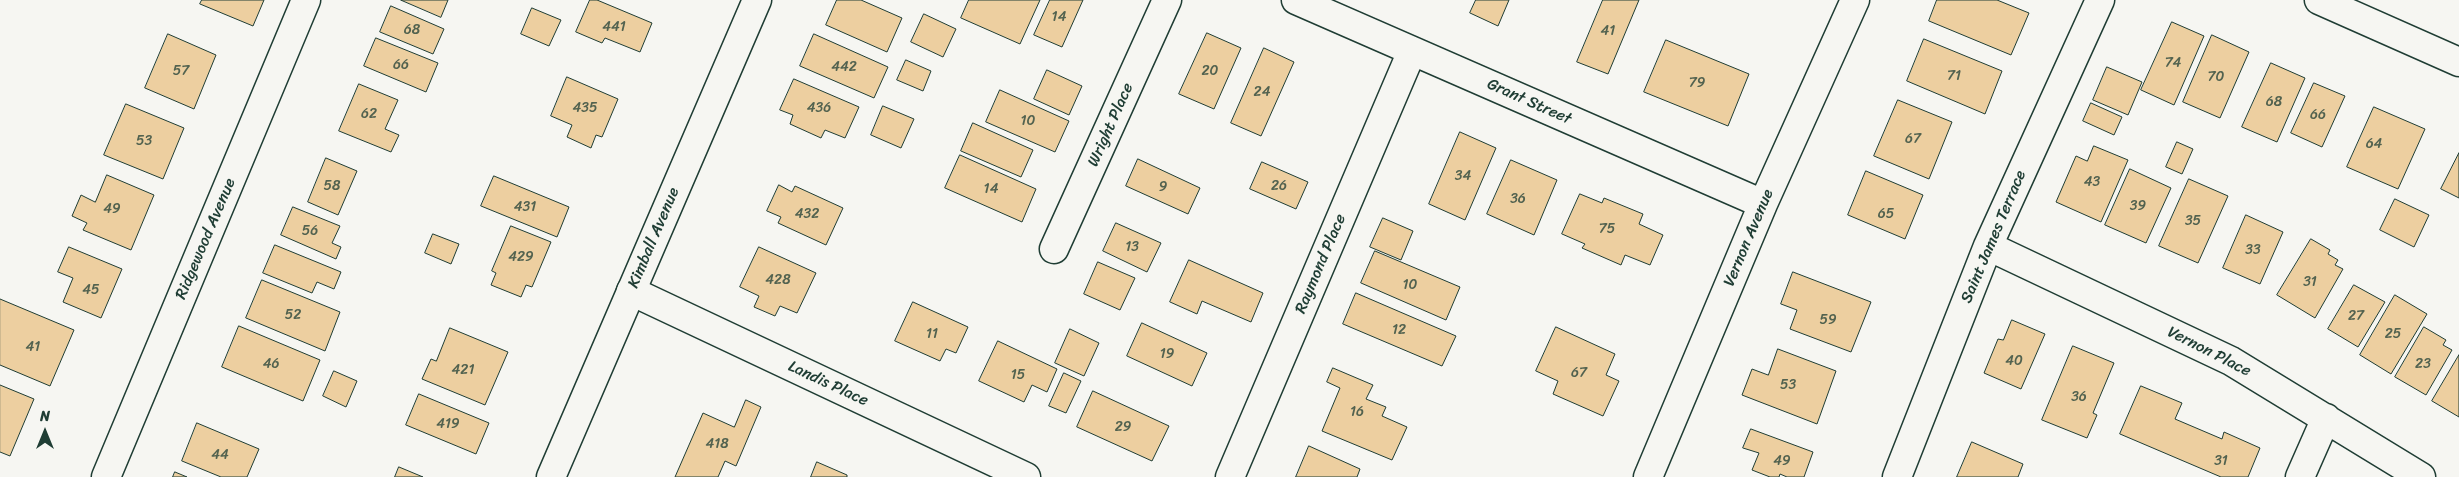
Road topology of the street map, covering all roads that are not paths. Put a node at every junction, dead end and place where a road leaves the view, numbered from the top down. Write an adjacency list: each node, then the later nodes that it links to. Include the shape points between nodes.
1 (306, 0): 15 (street, Ridgewood Avenue)
2 (757, 0): 13 (street, Kimball Avenue)
3 (1167, 0): 12 (street, Wright Place)
4 (1296, 0): 8 (street, Grant Street)
5 (1855, 0): 10 (street, Vernon Avenue)
6 (2100, 0): 11 (street, Saint James Terrace)
7 (2319, 0): 9 (street)
8 (1412, 51): 10 (street, Grant Street); 18 (street, Raymond Place)
9 (2459, 62)
10 (1763, 204): 19 (street, Vernon Avenue)
11 (1988, 246): 14 (street, Vernon Place, via 2230,361); 20 (street, Saint James Terrace)
12 (1054, 249)
13 (631, 291): 16 (street, Kimball Avenue); 17 (street, Landis Place)
14 (2326, 418): 21 (street); 22 (street, Vernon Place)
15 (106, 477)
16 (551, 477)
17 (1026, 477)
18 (1230, 477)
19 (1648, 477)
20 (1896, 477)
21 (2300, 477)
22 (2421, 477)

